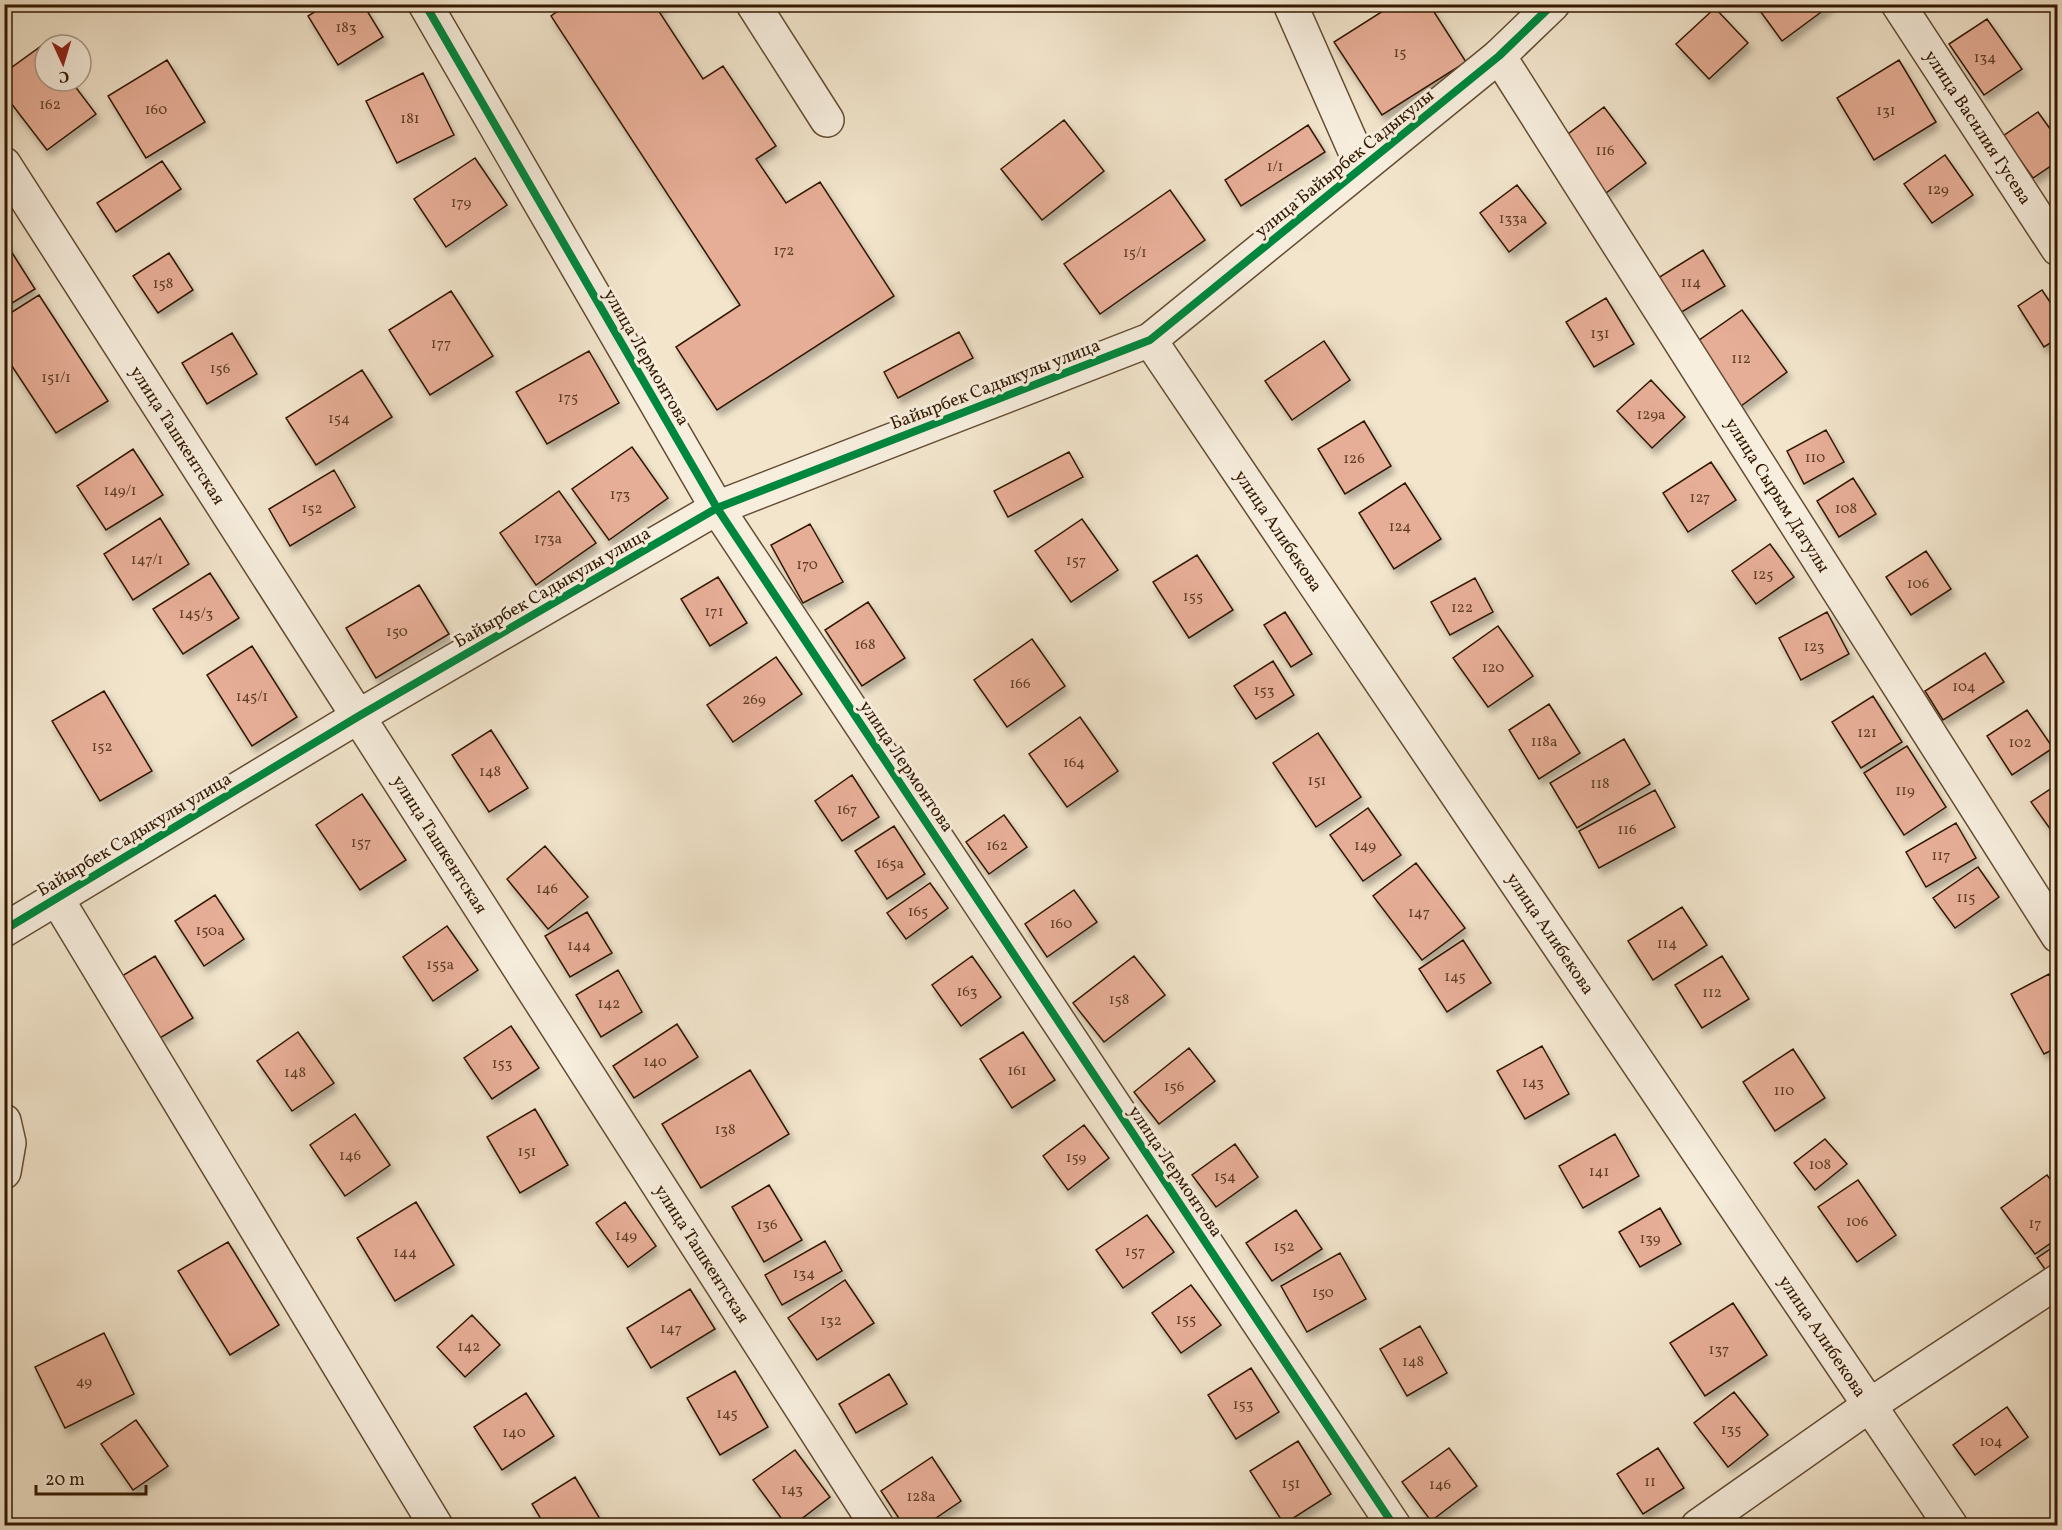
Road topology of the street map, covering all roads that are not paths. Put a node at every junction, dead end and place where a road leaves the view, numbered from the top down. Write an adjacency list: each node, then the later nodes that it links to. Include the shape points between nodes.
1 (425, 4): 12 (street, улица Лермонтова)
2 (753, 4): 7 (street)
3 (1290, 4): 9 (street)
4 (1553, 4): 6 (street, улица Байырбек Садыкулы)
5 (1898, 4): 10 (street, улица Василия Гусева)
6 (1499, 56): 9 (street, улица Байырбек Садыкулы); 16 (street, улица Сырым Датулы)
7 (826, 120)
8 (4, 164): 13 (street, улица Ташкентская)
9 (1362, 167): 11 (street, улица Байырбек Садыкулы)
10 (2058, 249)
11 (1150, 340): 12 (street, Байырбек Садыкулы улица); 20 (street, улица Алибекова)
12 (717, 508): 13 (street, Байырбек Садыкулы улица); 23 (street, улица Лермонтова)
13 (359, 716): 14 (street, Байырбек Садыкулы улица); 22 (street, улица Ташкентская)
14 (57, 899): 15 (street, Байырбек Садыкулы улица); 21 (street)
15 (4, 930)
16 (2058, 936)
17 (4, 1121): 18 (street, via 9,1143)
18 (4, 1172)
19 (2058, 1281): 20 (street)
20 (1870, 1405): 24 (street); 25 (street, улица Алибекова)
21 (436, 1526)
22 (877, 1526)
23 (1394, 1526)
24 (1698, 1526)
25 (1951, 1526)

